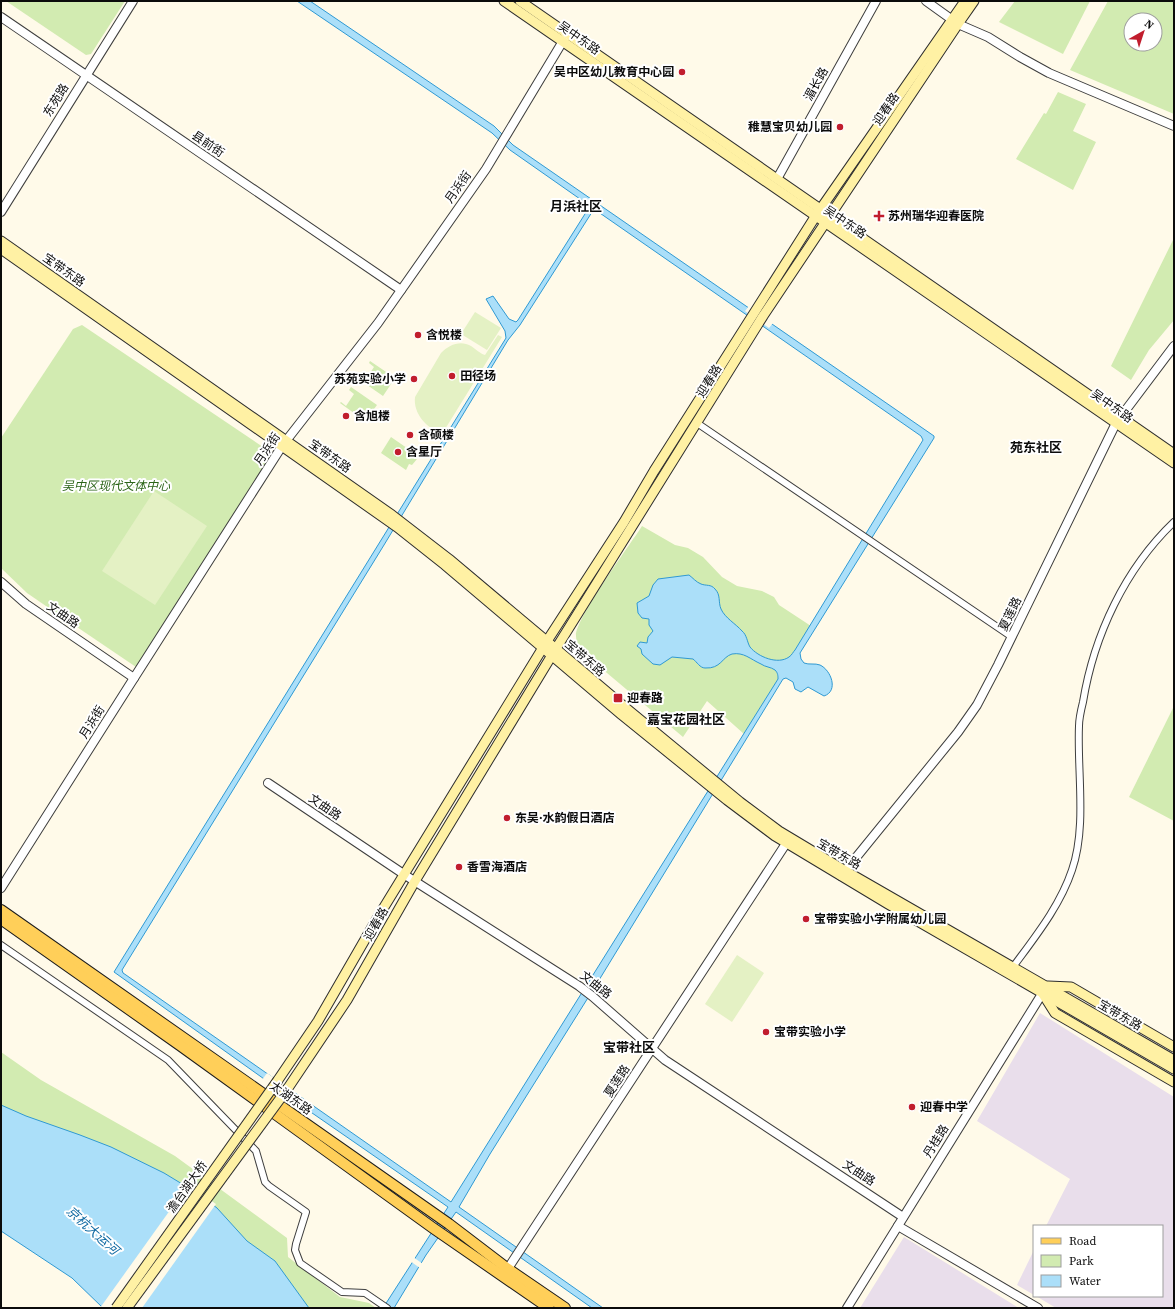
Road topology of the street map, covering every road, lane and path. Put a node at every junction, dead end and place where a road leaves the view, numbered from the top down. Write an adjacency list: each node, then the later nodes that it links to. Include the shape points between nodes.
1 (133, 1): 11 (street, 东苑路)
2 (504, 1): 10 (main road, 吴中东路)
3 (520, 1): 10 (main road, 吴中东路)
4 (876, 1): 13 (street, 湄长路)
5 (926, 1): 9 (street)
6 (965, 1): 9 (main road, 迎春路)
7 (974, 1): 9 (main road, 迎春路)
8 (1, 17): 11 (street, 县前街)
9 (955, 21): 12 (street, via 1049,73); 15 (main road, 迎春路); 16 (main road, 迎春路)
10 (565, 37): 13 (main road, 吴中东路); 15 (main road, 吴中东路); 19 (street, 月浜街, via 486,169)
11 (86, 75): 14 (street, 东苑路); 19 (street, 县前街)
12 (1174, 126)
13 (777, 179): 15 (main road, 吴中东路)
14 (1, 212)
15 (818, 213): 16 (main road, 吴中东路); 20 (main road, 迎春路)
16 (827, 219): 20 (main road, 迎春路); 22 (main road, 吴中东路)
17 (1, 241): 24 (main road, 宝带东路)
18 (1, 249): 24 (main road, 宝带东路)
19 (401, 290): 24 (street, 月浜街)
20 (758, 316): 23 (main road, 迎春路); 30 (main road, 迎春路, via 654,471)
21 (1174, 346): 22 (street, 夏莲路)
22 (1118, 420): 25 (main road, 吴中东路); 26 (main road, 吴中东路); 29 (street, 夏莲路)
23 (697, 423): 29 (street); 31 (main road, 迎春路)
24 (284, 443): 30 (main road, 宝带东路, via 394,521); 32 (street, 月浜街)
25 (1174, 454)
26 (1174, 462)
27 (1174, 522): 42 (street, via 1148,551 1128,579 1090,664 1079,724 1080,820 1078,846 1072,870 1059,900)
28 (1, 582): 32 (street, 文曲路, via 26,604)
29 (1012, 637): 35 (street, 夏莲路, via 964,725)
30 (545, 644): 31 (main road, 宝带东路); 36 (main road, 迎春路)
31 (554, 652): 34 (main road, 宝带东路, via 622,715); 37 (main road, 迎春路)
32 (134, 678): 38 (street, 月浜街)
33 (268, 783): 36 (street, 文曲路)
34 (788, 841): 35 (main road, 宝带东路); 45 (street, 夏莲路)
35 (842, 873): 42 (main road, 宝带东路); 43 (main road, 宝带东路)
36 (405, 875): 37 (street, 文曲路); 48 (main road, 迎春路, via 318,1021)
37 (415, 881): 45 (street, 文曲路, via 582,988); 50 (main road, 迎春路, via 347,1000)
38 (1, 888)
39 (1, 910): 53 (main road, 太湖东路, via 440,1218)
40 (1, 919): 53 (main road, 太湖东路, via 437,1231)
41 (1, 945): 54 (street, via 168,1060 256,1151 269,1186 306,1212 295,1250 300,1263 342,1292 364,1293)
42 (1013, 967): 43 (main road, 宝带东路)
43 (1044, 989): 44 (main road, via 1071,987); 46 (main road, 宝带东路); 47 (main road, 宝带东路); 49 (main road, via 1055,1013); 51 (street, 丹桂路)
44 (1174, 1047)
45 (652, 1049): 51 (street, 文曲路); 53 (street, 夏莲路)
46 (1174, 1060)
47 (1174, 1068)
48 (278, 1080): 55 (main road, 澹台湖大桥, bridge)
49 (1174, 1082)
50 (288, 1088): 56 (main road, 澹台湖大桥, bridge)
51 (903, 1217): 52 (street, 丹桂路)
52 (898, 1226): 59 (street, 丹桂路); 60 (street)
53 (505, 1272): 57 (main road, 太湖东路); 58 (main road, 太湖东路)
54 (386, 1307)
55 (116, 1308)
56 (127, 1308)
57 (549, 1308)
58 (565, 1308)
59 (847, 1308)
60 (1038, 1308)

